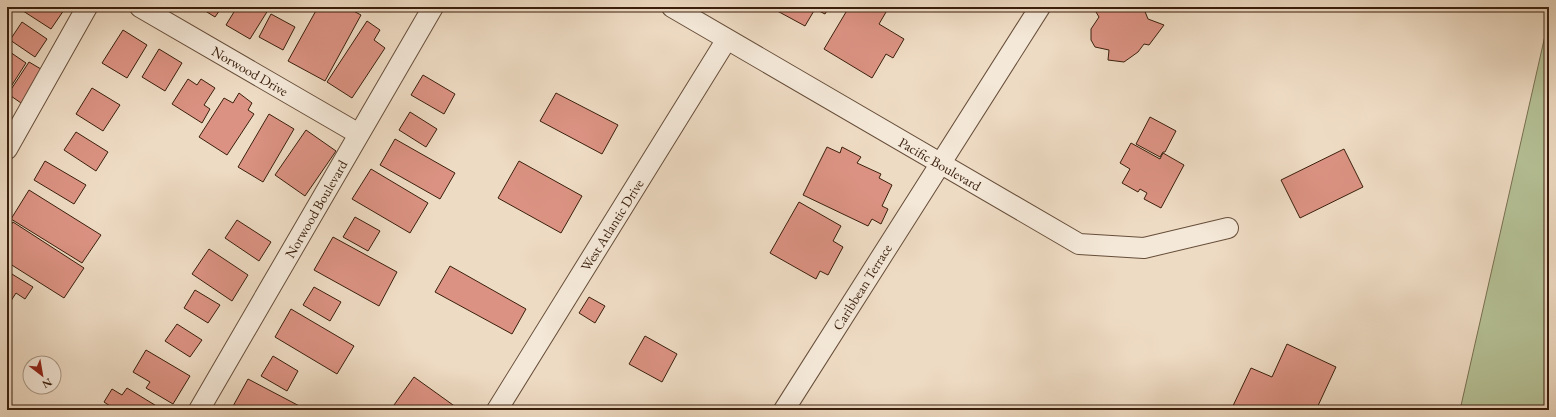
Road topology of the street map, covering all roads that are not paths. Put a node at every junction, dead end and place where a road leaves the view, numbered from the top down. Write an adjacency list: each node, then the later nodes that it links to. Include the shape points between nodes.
1 (87, 7): 8 (street)
2 (140, 7): 7 (street, Norwood Drive)
3 (433, 7): 7 (street, Norwood Boulevard)
4 (672, 7): 6 (street, Pacific Boulevard)
5 (1040, 7): 9 (street, Caribbean Terrace)
6 (727, 40): 9 (street, Pacific Boulevard); 12 (street, West Atlantic Drive)
7 (359, 134): 11 (street, Norwood Boulevard)
8 (7, 149)
9 (940, 165): 10 (street, Pacific Boulevard, via 1079,244 1144,248); 13 (street, Caribbean Terrace)
10 (1228, 228)
11 (199, 410)
12 (498, 410)
13 (784, 410)

